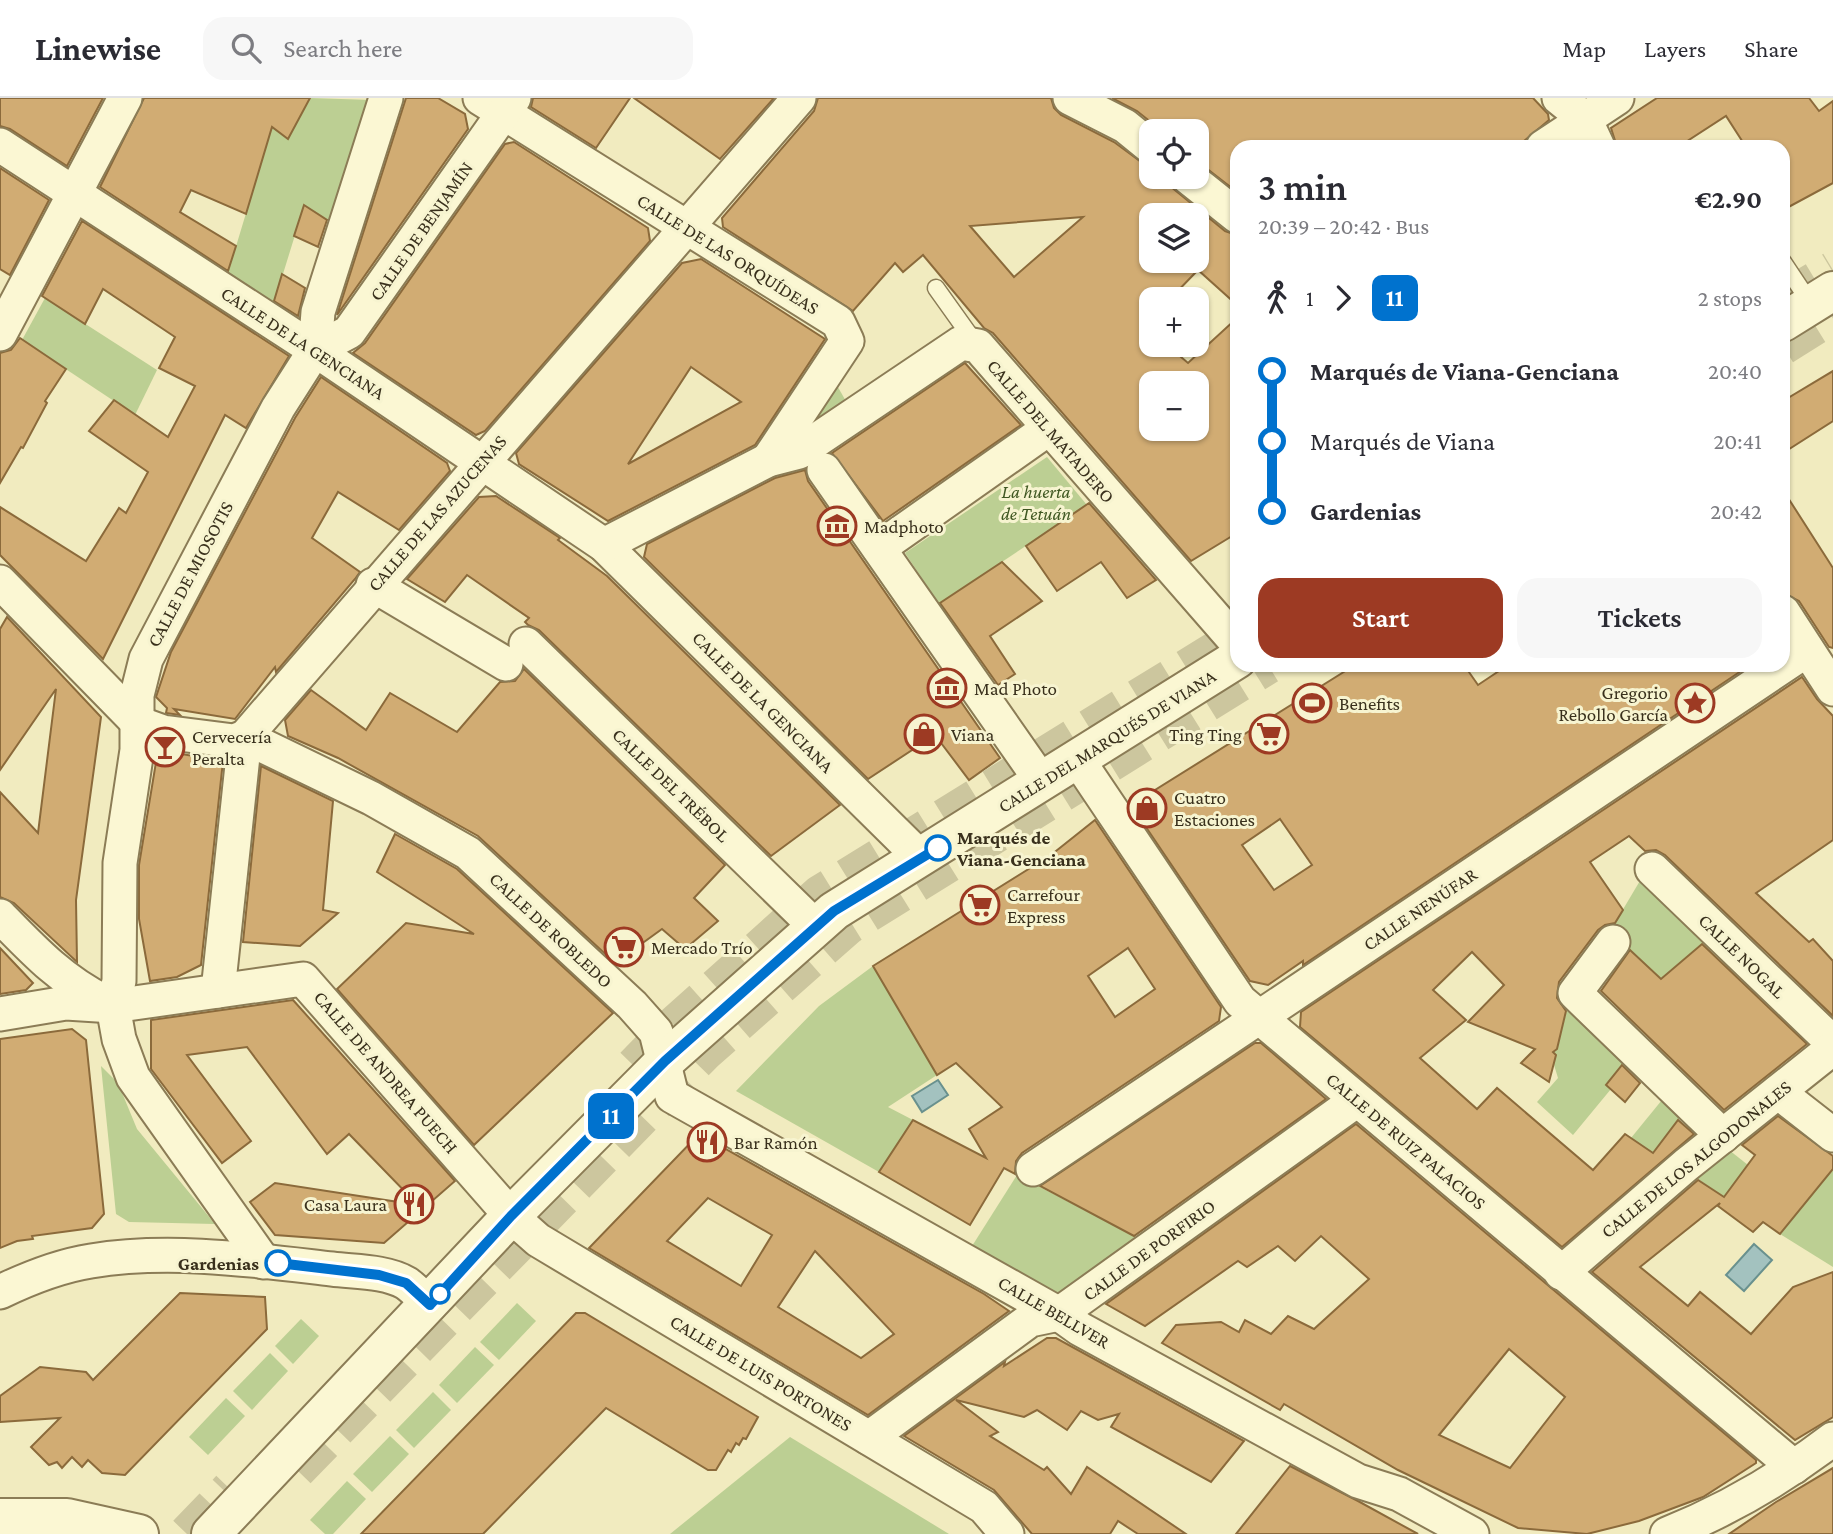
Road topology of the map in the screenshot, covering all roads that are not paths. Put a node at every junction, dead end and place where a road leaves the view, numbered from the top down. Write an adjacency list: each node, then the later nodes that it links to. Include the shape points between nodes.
1 (125, 98): 13 (street)
2 (386, 98): 21 (street, CALLE DE MIOSOTIS, via 318,312)
3 (799, 98): 15 (street, CALLE DE LAS AZUCENAS)
4 (1070, 98): 9 (street)
5 (1559, 98): 8 (street)
6 (1617, 98): 8 (street)
7 (500, 103): 15 (street, CALLE DE LAS ORQUÍDEAS); 21 (street, CALLE DE BENJAMÍN, via 349,332)
8 (1586, 122): 10 (street)
9 (1139, 137)
10 (1555, 140)
11 (0, 145): 13 (street, CALLE DE LA GENCIANA)
12 (1203, 189): 14 (street)
13 (74, 195): 19 (street); 21 (street, CALLE DE LA GENCIANA)
14 (1230, 210)
15 (685, 229): 23 (street, CALLE DE LAS ORQUÍDEAS, via 838,322 847,341); 24 (street, CALLE DE LAS AZUCENAS)
16 (1790, 274): 18 (lane)
17 (936, 288): 20 (lane)
18 (1809, 306)
19 (0, 334)
20 (978, 346): 22 (street, CALLE DEL MATADERO); 23 (street, CALLE DEL MATADERO, via 961,342)
21 (315, 350): 24 (street, CALLE DE LA GENCIANA); 33 (street, CALLE DE MIOSOTIS, via 278,408 146,659 137,695)
22 (1048, 429): 26 (street); 30 (street, CALLE DEL MATADERO)
23 (797, 461): 25 (street); 26 (street)
24 (482, 462): 25 (street, CALLE DE LA GENCIANA); 28 (street, CALLE DE LAS AZUCENAS)
25 (604, 545): 37 (street, CALLE DE LA GENCIANA)
26 (878, 548): 36 (street)
27 (0, 582): 33 (street)
28 (373, 585): 34 (street, CALLE DE LAS AZUCENAS); 40 (street, CALLE DEL TRÉBOL, via 516,654)
29 (1790, 622): 32 (street)
30 (1230, 635)
31 (1230, 663): 35 (street, CALLE DEL MARQUÉS DE VIANA)
32 (1824, 671): 45 (street, CALLE NENÚFAR)
33 (138, 723): 34 (street, via 163,732 234,741); 43 (street, CALLE DE MIOSOTIS, via 120,863 120,981)
34 (245, 737): 42 (street); 47 (street, CALLE DE ROBLEDO, via 468,853 632,1005 656,1032)
35 (1078, 760): 36 (street, CALLE DEL MARQUÉS DE VIANA); 45 (street, CALLE DE RUIZ PALACIOS, via 1240,1000)
36 (1042, 782): 37 (street, CALLE DEL MARQUÉS DE VIANA)
37 (922, 858): 40 (street, CALLE DEL MARQUÉS DE VIANA, via 834,911)
38 (1652, 869): 46 (street, CALLE NOGAL)
39 (0, 916): 43 (street, via 54,971)
40 (816, 927): 47 (street, CALLE DEL MARQUÉS DE VIANA)
41 (1613, 942): 51 (street, via 1575,993)
42 (218, 991): 43 (street, CALLE DE ANDREA PUECH); 53 (street, CALLE DE ANDREA PUECH, via 303,979)
43 (113, 1006): 44 (street, CALLE DE ANDREA PUECH, via 66,1003); 54 (street, CALLE DE MIOSOTIS, via 133,1077)
44 (0, 1014)
45 (1259, 1016): 49 (street, CALLE DE RUIZ PALACIOS); 52 (street, CALLE NENÚFAR)
46 (1833, 1046): 48 (street, CALLE DE LOS ALGODONALES)
47 (665, 1061): 53 (street, CALLE DEL MARQUÉS DE VIANA); 58 (street, CALLE BELLVER, via 672,1096)
48 (1778, 1092): 50 (street); 51 (street, CALLE DE LOS ALGODONALES)
49 (1357, 1100): 55 (street, CALLE DE RUIZ PALACIOS); 58 (street, CALLE DE PORFIRIO)
50 (1833, 1135)
51 (1723, 1136): 55 (street, CALLE DE LOS ALGODONALES)
52 (1033, 1170)
53 (511, 1216): 57 (street, CALLE DEL MARQUÉS DE VIANA); 59 (street, CALLE DE LUIS PORTONES, via 538,1240)
54 (264, 1262): 56 (street, via 127,1256 57,1269); 57 (street, via 379,1275 406,1283)
55 (1561, 1273): 61 (street, CALLE DE RUIZ PALACIOS)
56 (0, 1292)
57 (430, 1305): 64 (street, CALLE DEL MARQUÉS DE VIANA)
58 (1059, 1314): 59 (street, CALLE DE PORFIRIO, via 1030,1320); 66 (street, CALLE BELLVER, via 1358,1481 1399,1494)
59 (869, 1438): 65 (street, CALLE DE LUIS PORTONES, via 984,1507)
60 (1833, 1439): 61 (street)
61 (1794, 1467): 67 (street)
62 (0, 1517): 63 (street, via 67,1518)
63 (139, 1534)
64 (211, 1534)
65 (1007, 1534)
66 (1472, 1534)
67 (1667, 1534)

